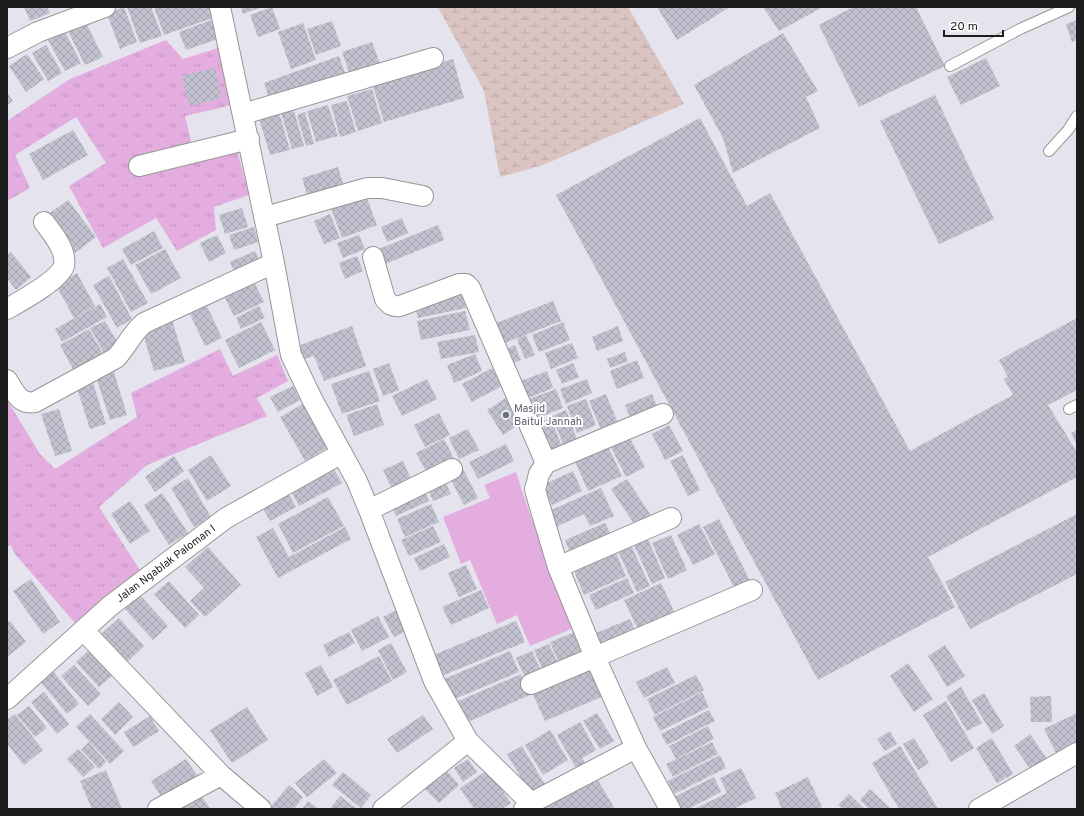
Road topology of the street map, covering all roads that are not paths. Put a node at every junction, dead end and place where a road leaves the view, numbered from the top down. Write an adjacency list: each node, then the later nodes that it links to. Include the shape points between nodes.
1 (105, 7): 4 (street, via 38,32)
2 (220, 7): 7 (street)
3 (1069, 7): 6 (lane, via 1020,29)
4 (7, 48)
5 (433, 58): 7 (street)
6 (950, 66)
7 (243, 114): 9 (street)
8 (1077, 116): 10 (lane, via 1068,130)
9 (249, 139): 11 (street); 13 (street)
10 (1048, 151)
11 (139, 166)
12 (424, 196): 13 (street, via 382,188 367,188)
13 (265, 217): 16 (street)
14 (44, 222): 17 (street, via 62,249 64,265 60,272 38,291)
15 (373, 257): 21 (street, via 385,299 394,307 459,284 466,284 470,288)
16 (274, 263): 18 (street, via 144,323 135,330 124,350 116,358 35,402 29,403 19,398); 20 (street, via 290,355)
17 (7, 309)
18 (7, 380)
19 (663, 414): 21 (street)
20 (342, 453): 23 (street); 27 (street, Jalan Ngablak Paloman I, via 226,518 110,606)
21 (546, 464): 25 (street, via 539,474 536,489)
22 (452, 469): 23 (street)
23 (370, 510): 31 (street, via 434,681)
24 (671, 518): 25 (street)
25 (558, 567): 28 (street)
26 (752, 590): 28 (street)
27 (83, 630): 30 (street, Jalan Ngablak Paloman I); 34 (street)
28 (595, 656): 29 (street); 32 (street)
29 (531, 684)
30 (7, 698)
31 (468, 741): 35 (street); 38 (street)
32 (636, 748): 35 (street); 39 (street)
33 (1077, 753): 40 (street)
34 (221, 775): 36 (street); 37 (street)
35 (528, 806)
36 (158, 809)
37 (261, 809)
38 (383, 809)
39 (670, 809)
40 (979, 809)

